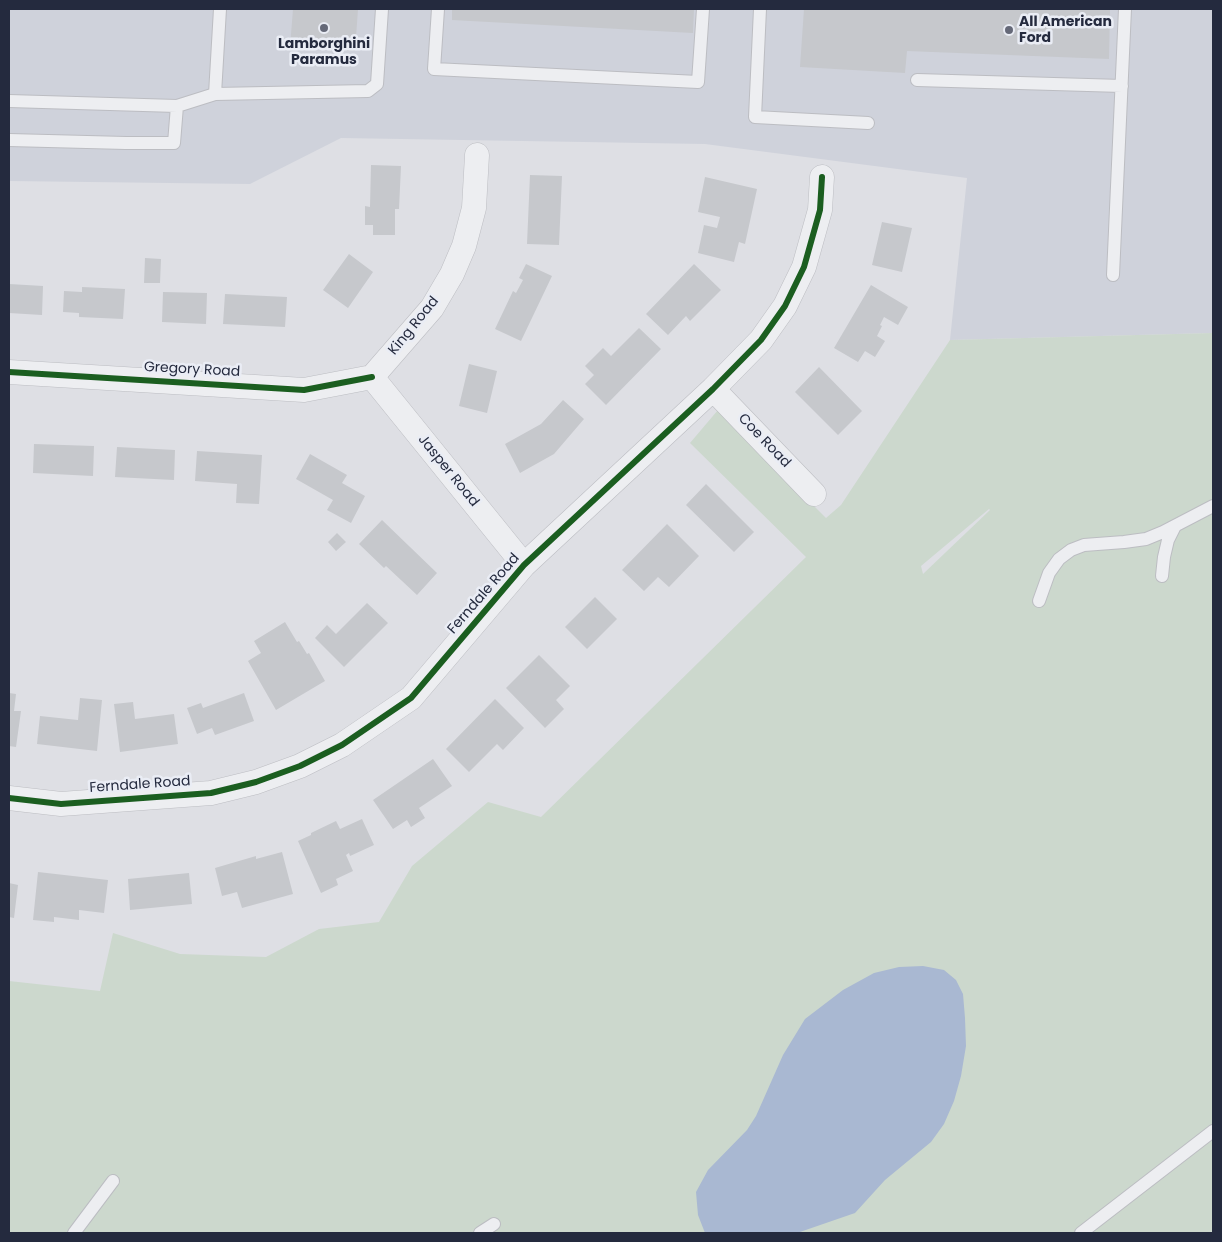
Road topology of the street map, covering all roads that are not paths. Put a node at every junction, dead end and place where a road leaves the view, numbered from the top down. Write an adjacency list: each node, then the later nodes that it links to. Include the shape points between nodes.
1 (220, 9): 9 (lane)
2 (382, 9): 9 (lane, via 377,84 368,91)
3 (438, 9): 4 (lane, via 434,69 698,82)
4 (703, 9)
5 (760, 9): 12 (lane, via 755,117)
6 (1125, 9): 8 (lane)
7 (917, 80): 8 (lane)
8 (1122, 86): 16 (lane)
9 (215, 94): 11 (lane)
10 (9, 102): 11 (lane)
11 (176, 106): 13 (lane, via 174,143)
12 (868, 123)
13 (9, 140)
14 (477, 155): 18 (street, King Road, via 474,208 464,246 452,274 432,308)
15 (822, 177): 19 (street, Ferndale Road, via 820,210 804,267 785,306 761,340)
16 (1113, 274)
17 (9, 372): 18 (street, Gregory Road, via 304,390)
18 (372, 377): 23 (street, Jasper Road)
19 (713, 389): 20 (street, Coe Road); 23 (street, Ferndale Road)
20 (814, 494)
21 (1213, 506): 22 (lane)
22 (1174, 526): 24 (lane, via 1168,540); 25 (lane, via 1146,539 1084,545 1071,550 1059,559 1049,574)
23 (524, 565): 26 (street, Ferndale Road, via 412,698 342,745 300,766 256,782 211,793 61,804)
24 (1162, 576)
25 (1039, 600)
26 (9, 798)
27 (1213, 1131): 32 (lane)
28 (114, 1181): 30 (lane)
29 (494, 1224): 31 (lane)
30 (74, 1233)
31 (480, 1233)
32 (1081, 1233)

